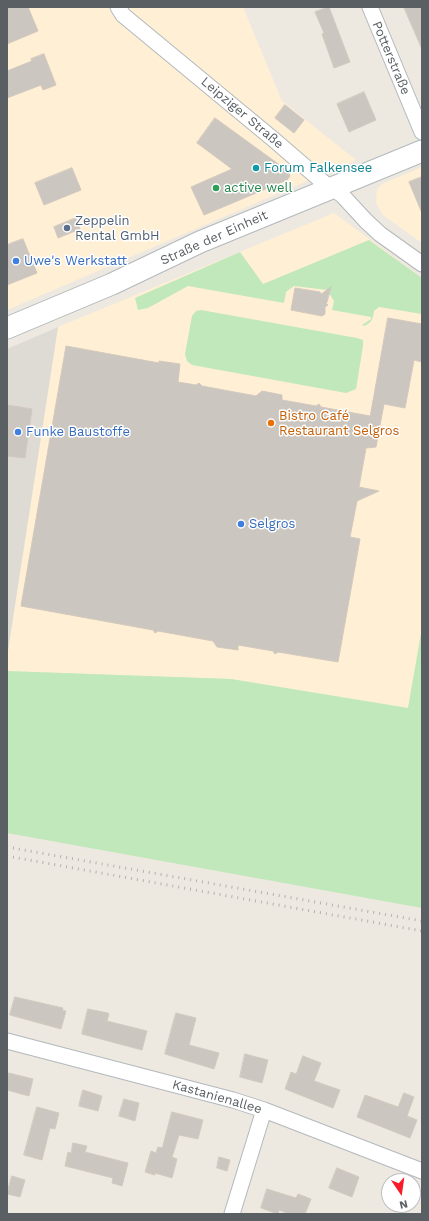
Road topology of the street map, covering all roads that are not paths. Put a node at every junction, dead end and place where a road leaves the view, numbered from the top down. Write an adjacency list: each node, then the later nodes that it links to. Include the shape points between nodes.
1 (118, 7): 5 (street, Leipziger Straße, via 123,15)
2 (370, 7): 3 (street, Potterstraße)
3 (422, 132)
4 (422, 151): 5 (street, Straße der Einheit)
5 (332, 188): 6 (street, Leipziger Straße, via 380,234); 7 (street, Straße der Einheit, via 200,242 112,284)
6 (422, 264)
7 (7, 328)
8 (7, 1041): 9 (street, Kastanienallee)
9 (264, 1110): 10 (street, Kastanienallee); 11 (street)
10 (422, 1171)
11 (232, 1214)

